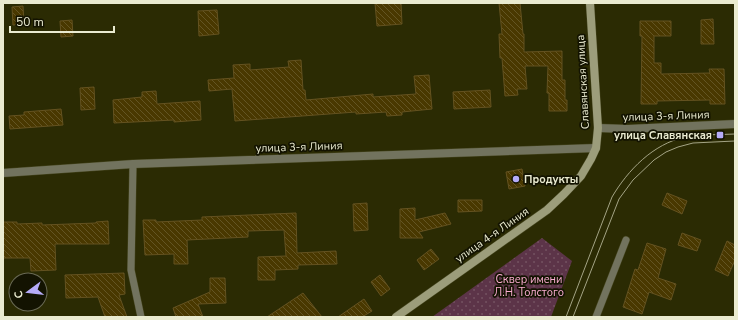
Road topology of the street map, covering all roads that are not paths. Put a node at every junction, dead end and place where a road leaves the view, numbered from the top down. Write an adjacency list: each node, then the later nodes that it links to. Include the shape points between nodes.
1 (590, 3): 3 (street, Славянская улица)
2 (735, 124): 3 (street, улица 3-я Линия)
3 (598, 128): 4 (street, Славянская улица)
4 (596, 148): 5 (street, Славянская улица); 6 (street, улица 3-я Линия)
5 (591, 159): 10 (street, улица 4-я Линия, via 581,176 547,210)
6 (133, 164): 7 (street, улица 3-я Линия); 9 (lane, via 130,270)
7 (3, 173)
8 (626, 240): 11 (lane)
9 (141, 317)
10 (396, 317)
11 (596, 317)

